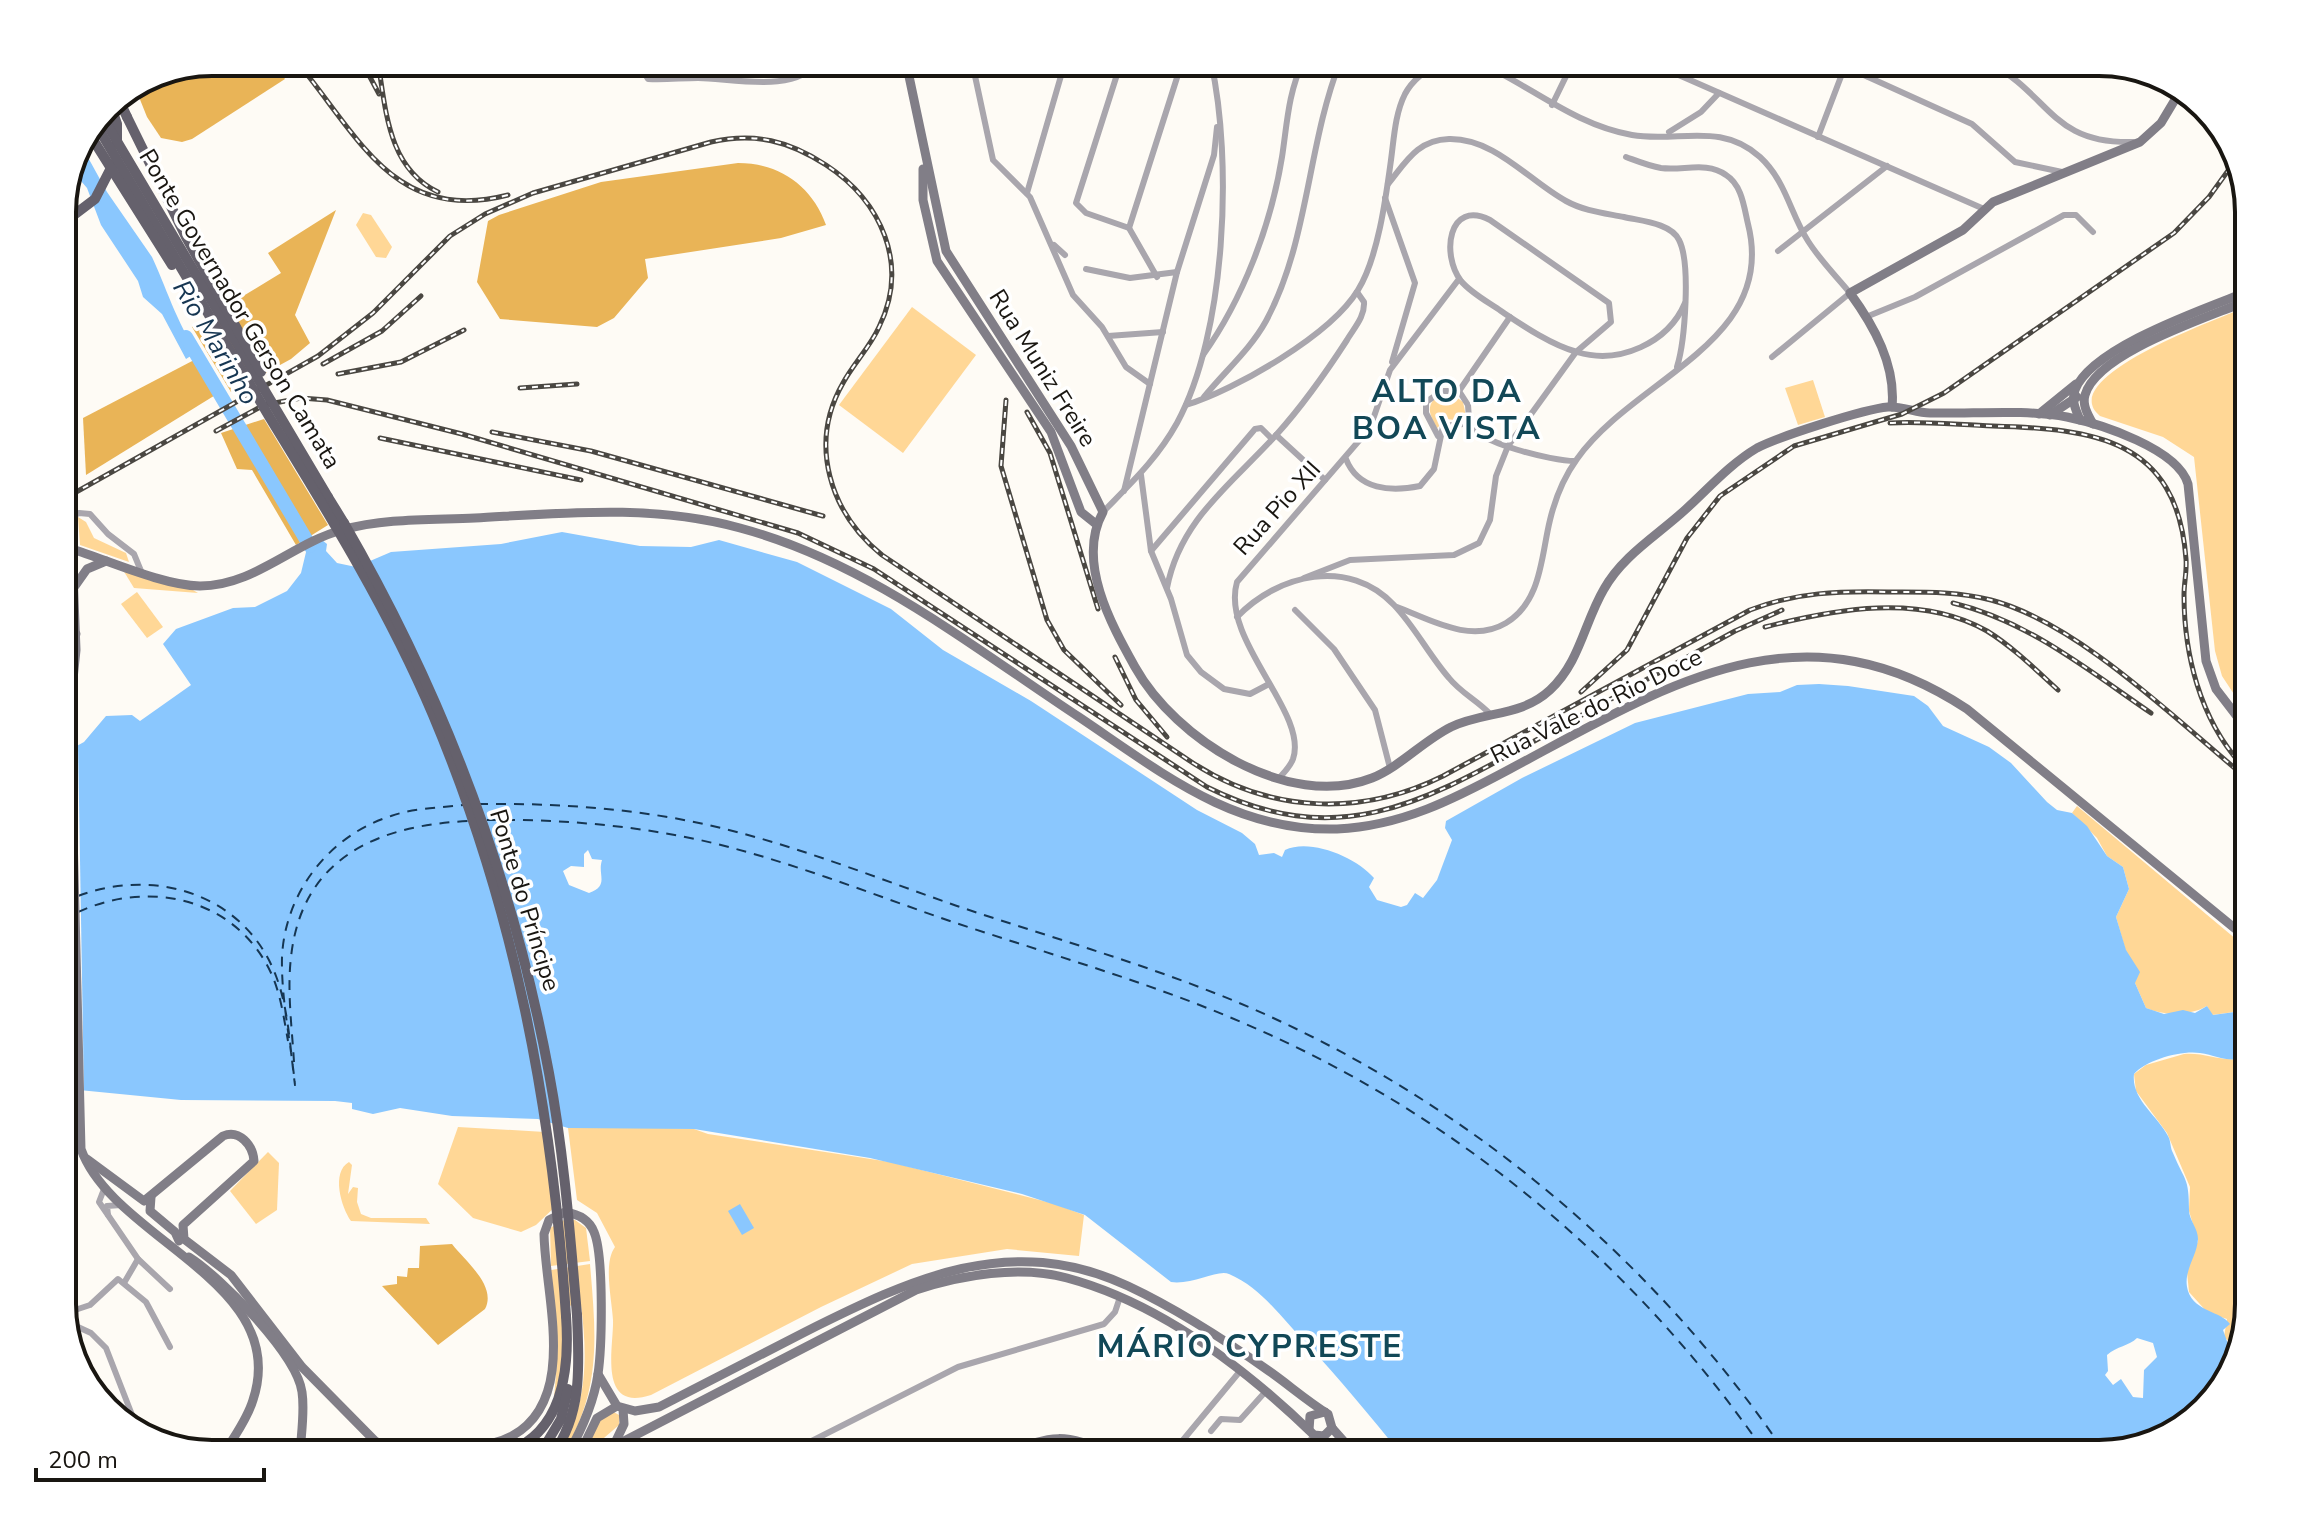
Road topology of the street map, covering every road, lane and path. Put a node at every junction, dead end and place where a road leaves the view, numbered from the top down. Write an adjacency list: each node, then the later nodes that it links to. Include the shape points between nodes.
1 (646, 76): 2 (street, via 771,82)
2 (793, 76)
3 (908, 76): 30 (street, Rua Muniz Freire)
4 (975, 76): 35 (street, via 989,151 1003,174)
5 (1061, 76): 35 (street)
6 (1117, 76): 39 (street, via 1076,203 1086,213)
7 (1178, 76): 39 (street)
8 (1213, 76): 23 (street)
9 (1299, 76): 62 (street, via 1255,255 1221,330)
10 (1335, 76): 70 (street, via 1283,282 1250,347)
11 (1418, 76): 34 (street, via 1396,122)
12 (1502, 76): 20 (street)
13 (1566, 76): 20 (street)
14 (1681, 76): 18 (street)
15 (1841, 76): 27 (street)
16 (1867, 76): 33 (street, via 1972,124 2015,162)
17 (2013, 76): 28 (street, via 2074,133 2099,141)
18 (1719, 93): 26 (street, via 1688,121); 27 (street)
19 (2175, 100): 28 (street, via 2161,123)
20 (1552, 105): 26 (street, via 1622,133)
21 (123, 109): 87 (main road, bridge, via 186,237)
22 (114, 118): 38 (main road, via 118,131 110,172 88,206)
23 (1218, 119): 46 (street, via 1214,155); 62 (street, via 1225,179 1215,291)
24 (108, 125): 87 (main road, Ponte Governador Gerson Camata, bridge)
25 (101, 133): 64 (main road, Ponte Governador Gerson Camata, bridge)
26 (1657, 136): 40 (street, via 1710,134 1745,146 1780,180)
27 (1818, 137): 32 (street)
28 (2140, 142): 33 (street)
29 (95, 143): 64 (main road, bridge)
30 (922, 154): 56 (street, Rua Muniz Freire, via 946,251); 57 (street, Rua Muniz Freire, via 923,200 937,261)
31 (1626, 157): 63 (street, via 1661,168 1704,167 1724,173 1738,190 1750,231 1751,274 1740,308 1721,332)
32 (1887, 166): 37 (street); 40 (street)
33 (2062, 172): 37 (street)
34 (1388, 184): 36 (street); 52 (street, via 1422,146 1451,139 1473,143 1516,164 1576,205 1652,223 1675,234 1682,251)
35 (1027, 193): 42 (street)
36 (1385, 198): 49 (street); 65 (street, via 1415,283)
37 (1984, 209): 50 (street, via 1963,230)
38 (76, 214)
39 (1129, 228): 47 (street)
40 (1803, 231): 43 (street); 50 (street)
41 (2093, 232): 55 (street, via 2076,215 2064,215 1915,297)
42 (1052, 243): 44 (street); 59 (street, via 1073,295)
43 (1778, 251)
44 (1065, 255)
45 (1086, 269): 47 (street)
46 (1177, 272): 47 (street); 58 (street)
47 (1157, 277)
48 (1459, 279): 54 (street); 60 (street, via 1449,237 1465,216 1482,216 1609,303 1609,327); 65 (street, Rua Pio XII)
49 (1357, 292): 70 (street, via 1292,350); 80 (street, via 1364,302 1363,316 1312,393)
50 (1850, 293): 55 (street); 61 (street)
51 (2235, 297): 66 (street, via 2133,340)
52 (1685, 303): 60 (street, via 1673,323 1648,344 1614,355); 63 (street)
53 (2235, 306): 69 (street, via 2128,352)
54 (1510, 317): 60 (street); 68 (street)
55 (1866, 317): 73 (street, via 1889,369)
56 (992, 323): 57 (street); 88 (street, Rua Muniz Freire, via 1071,446)
57 (983, 331): 90 (street, Rua Muniz Freire, via 1051,432 1081,512)
58 (1163, 332): 59 (street); 67 (street)
59 (1108, 336): 67 (street, via 1126,367)
60 (1576, 352): 81 (street)
61 (1772, 357)
62 (1201, 358): 72 (street)
63 (1676, 369): 83 (street, via 1597,434)
64 (242, 370): 91 (main road, Ponte Governador Gerson Camata, bridge)
65 (1390, 370): 82 (street, Rua Pio XII, via 1375,419)
66 (2085, 376): 71 (street); 74 (street)
67 (1150, 384): 86 (street)
68 (1459, 391): 77 (street, via 1469,410); 79 (street, via 1442,391 1428,399 1425,407)
69 (2086, 391): 71 (street); 78 (street, via 2085,406)
70 (1201, 400): 72 (street)
71 (2073, 400): 75 (street); 76 (street)
72 (1186, 405): 84 (street)
73 (1892, 407): 74 (street, via 1925,413); 103 (street, via 1773,440 1724,472 1618,568 1573,661 1556,684 1525,708)
74 (2039, 414): 75 (street)
75 (2050, 415): 76 (street)
76 (2080, 420): 78 (street)
77 (1467, 423): 79 (street, via 1447,424); 81 (street, via 1473,431)
78 (2093, 424): 104 (street, via 2167,455 2186,477 2206,661 2216,689)
79 (1438, 436): 82 (street, via 1434,469 1420,486 1364,484)
80 (1274, 437): 85 (street); 93 (street, via 1255,429); 98 (street, via 1197,517 1175,558)
81 (1508, 446): 83 (street); 96 (street, via 1496,476 1487,530 1472,549 1454,555 1350,560)
82 (1346, 459): 85 (street, Rua Pio XII)
83 (1575, 461): 99 (street, via 1554,505 1534,591 1514,618 1474,632)
84 (1141, 475): 86 (street); 93 (street)
85 (1325, 480): 101 (street, Rua Pio XII, via 1241,574 1233,598)
86 (1124, 491): 88 (street)
87 (328, 497): 91 (main road, Ponte Governador Gerson Camata)
88 (1103, 512): 90 (street)
89 (76, 515): 95 (street, via 90,514 134,554)
90 (1096, 524): 106 (street, via 1093,551 1103,598 1151,693 1222,754)
91 (336, 528): 95 (street, Rua Vale do Rio Doce, via 239,578 205,586); 107 (street, Rua Vale do Rio Doce, via 620,512 689,517 768,536 885,588 1164,774 1224,808 1259,821 1328,829 1401,820 1454,799 1618,712 1687,681 1752,661 1800,656 1894,670 1960,703 2017,746); 122 (main road, Ponte do Príncipe, bridge, via 432,714 507,930 533,1034)
92 (76, 550): 94 (street, Rua Vale do Rio Doce)
93 (1151, 551): 98 (street)
94 (108, 560): 95 (street, Rua Vale do Rio Doce); 97 (street, via 87,569)
95 (141, 571)
96 (1304, 578): 99 (street, via 1351,579); 101 (street, via 1263,593)
97 (76, 585)
98 (1167, 588): 102 (street, via 1182,644 1201,672 1241,694)
99 (1397, 607): 103 (street, via 1449,679)
100 (1295, 610): 105 (street, via 1327,641 1370,702)
101 (1237, 617): 102 (street, Rua Pio XII)
102 (1269, 684): 106 (street, Rua Pio XII, via 1294,739 1293,758)
103 (1490, 714): 105 (street, via 1444,731)
104 (2235, 714)
105 (1390, 768): 106 (street, via 1375,777 1330,786)
106 (1278, 779)
107 (2235, 928)
108 (76, 993): 109 (street)
109 (81, 1149): 110 (street); 111 (street, via 89,1162)
110 (104, 1189): 111 (street); 113 (street); 114 (street, via 99,1202)
111 (126, 1190): 112 (street, via 141,1201)
112 (152, 1197): 115 (street, via 149,1209 175,1232); 141 (street, via 223,1136 240,1136 254,1161 183,1225 184,1239 246,1291 295,1359)
113 (121, 1205): 114 (street, via 107,1206); 115 (street)
114 (111, 1222): 116 (street)
115 (181, 1252): 139 (street, via 242,1314 259,1358 254,1398); 140 (street, via 232,1292 290,1365 302,1392)
116 (138, 1259): 117 (street); 119 (street)
117 (124, 1283): 121 (street, via 118,1279 90,1305); 127 (street, via 146,1302)
118 (914, 1286): 120 (street, via 1021,1273 1065,1277); 123 (street, via 960,1268 1048,1264 1130,1287); 126 (street); 128 (street)
119 (170, 1289)
120 (1120, 1297): 125 (street); 150 (street, via 1104,1324 958,1367)
121 (76, 1310)
122 (572, 1316): 129 (main road); 145 (main road, via 577,1394)
123 (1181, 1317): 125 (street); 134 (street, via 1236,1348)
124 (79, 1328): 135 (street, via 106,1348)
125 (1174, 1328): 130 (street)
126 (801, 1334): 128 (street); 133 (street, via 659,1407)
127 (170, 1347)
128 (807, 1347): 149 (street)
129 (569, 1355): 143 (main road, via 555,1409); 144 (main road, via 566,1401)
130 (1241, 1370): 132 (street); 153 (street)
131 (598, 1374): 133 (street); 142 (street, via 595,1233 581,1217 561,1213 549,1220 544,1234 552,1358 545,1403 531,1422); 146 (street)
132 (1266, 1391): 137 (street, via 1240,1420 1221,1419); 138 (street)
133 (620, 1408): 147 (street, via 597,1418); 148 (street, via 624,1424)
134 (1325, 1412): 136 (street); 138 (street, via 1310,1416)
135 (131, 1413)
136 (1332, 1428): 138 (street, via 1324,1436); 155 (street)
137 (1211, 1431)
138 (1311, 1433): 154 (street)
139 (232, 1440)
140 (300, 1440)
141 (374, 1440)
142 (498, 1440)
143 (526, 1440)
144 (548, 1440)
145 (560, 1440)
146 (575, 1440)
147 (586, 1440)
148 (618, 1440)
149 (632, 1440)
150 (814, 1440)
151 (1039, 1440): 152 (street)
152 (1069, 1440)
153 (1183, 1440)
154 (1307, 1440)
155 (1343, 1440)

